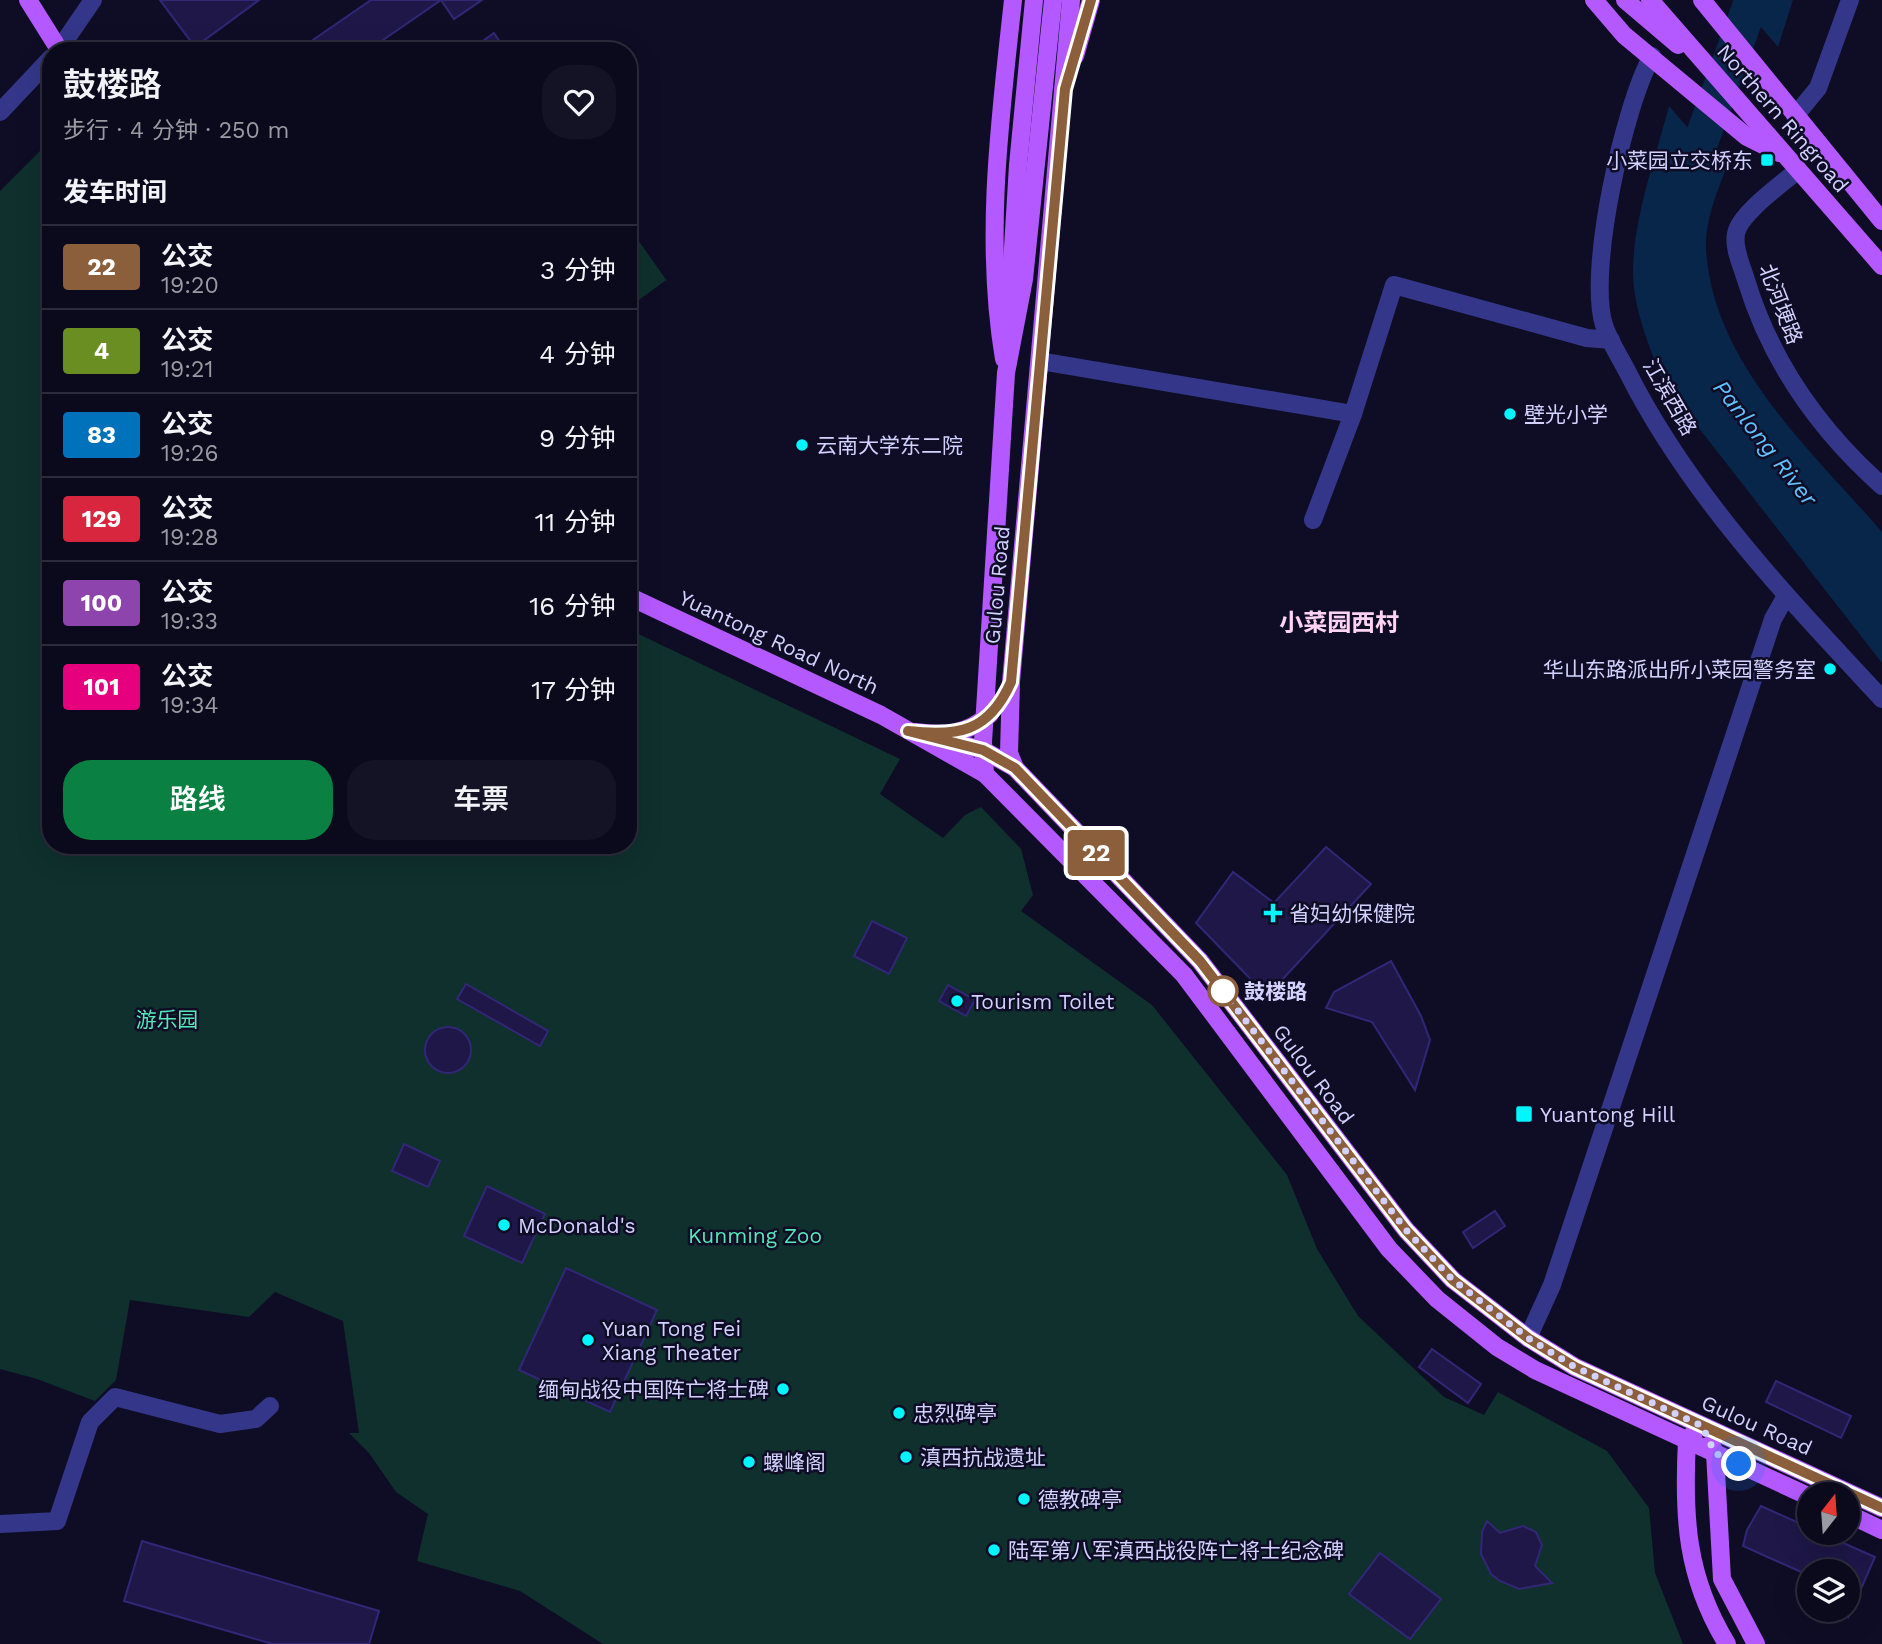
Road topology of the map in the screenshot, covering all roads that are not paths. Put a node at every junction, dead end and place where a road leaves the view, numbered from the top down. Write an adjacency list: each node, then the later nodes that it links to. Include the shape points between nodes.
1 (28, 0): 14 (main road)
2 (93, 0): 15 (street)
3 (1013, 0): 28 (main road, via 995,190 995,303)
4 (1034, 0): 28 (main road, via 1018,165)
5 (1053, 0): 28 (main road, Gulou Road, via 1024,279)
6 (1071, 0): 19 (main road, Gulou Road)
7 (1081, 0): 19 (main road)
8 (1091, 0): 19 (main road)
9 (1594, 0): 16 (main road, via 1624,35)
10 (1625, 0): 18 (main road)
11 (1650, 0): 18 (main road, Northern Ringroad)
12 (1702, 0): 21 (main road, Northern Ringroad)
13 (1850, 0): 21 (street, via 1818,88)
14 (54, 42)
15 (64, 42)
16 (1652, 56): 22 (main road); 26 (street, 江滨西路, via 1641,76 1616,163 1599,272 1604,324)
17 (42, 68): 20 (street)
18 (1711, 71): 22 (main road, Northern Ringroad)
19 (1065, 89): 27 (main road, Gulou Road)
20 (0, 112)
21 (1795, 116): 24 (main road, Northern Ringroad)
22 (1754, 132): 23 (main road, Northern Ringroad)
23 (1793, 164): 25 (main road, Northern Ringroad); 30 (street, 北河埂路, via 1744,218 1735,233 1737,249 1768,342 1800,397)
24 (1882, 222)
25 (1882, 266)
26 (1611, 340): 29 (street, via 1587,338 1394,285); 32 (street, 江滨西路, via 1654,424)
27 (1040, 360): 29 (street); 34 (main road, Gulou Road)
28 (1006, 373): 36 (main road, Gulou Road)
29 (1353, 414): 31 (street)
30 (1882, 486)
31 (1313, 520)
32 (1786, 596): 35 (street, 江滨西路); 41 (street, via 1773,619 1714,792 1552,1285)
33 (637, 600): 37 (main road, Yuantong Road North)
34 (1011, 682): 36 (main road); 39 (main road, Gulou Road)
35 (1882, 699)
36 (985, 719): 37 (main road, via 949,735); 38 (main road, Gulou Road)
37 (908, 731): 38 (main road, Yuantong Road North); 40 (main road, Yuantong Road North)
38 (983, 750): 39 (main road, Yuantong Road North); 40 (main road, Gulou Road)
39 (1012, 761): 41 (main road, Gulou Road, via 1200,961 1406,1230 1453,1280)
40 (985, 774): 44 (main road, Gulou Road, via 1184,975 1389,1249 1437,1299 1497,1347 1535,1370)
41 (1528, 1338): 43 (main road, Gulou Road, via 1575,1367)
42 (270, 1406): 49 (street, via 256,1419 220,1424 115,1397 90,1422 57,1521)
43 (1702, 1426): 44 (main road); 45 (main road); 47 (main road, Gulou Road)
44 (1687, 1440): 45 (main road, Gulou Road); 51 (main road, via 1685,1489 1693,1571)
45 (1715, 1453): 46 (main road, Gulou Road); 52 (main road, via 1722,1579)
46 (1797, 1491)
47 (1882, 1508)
48 (1860, 1520): 50 (main road)
49 (0, 1524)
50 (1882, 1530)
51 (1727, 1644)
52 (1756, 1644)

